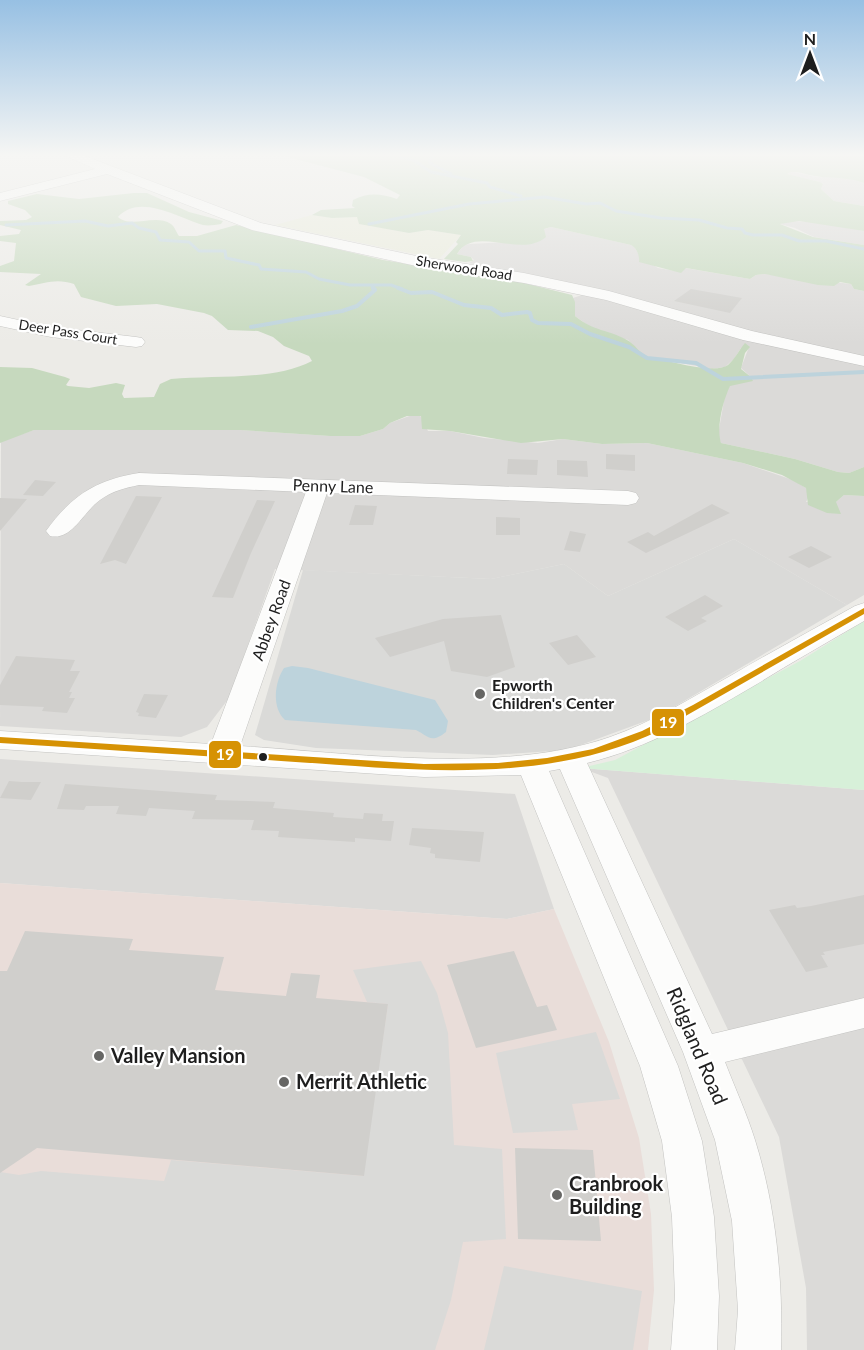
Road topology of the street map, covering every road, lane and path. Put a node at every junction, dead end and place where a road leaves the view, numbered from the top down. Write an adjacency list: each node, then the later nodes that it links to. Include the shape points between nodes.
1 (233, 218): 4 (street, Sherwood Road, via 257,227 413,260 592,292 749,336)
2 (0, 321): 3 (street, Deer Pass Court, via 51,333)
3 (136, 342)
4 (864, 361)
5 (319, 485): 6 (street, Penny Lane); 7 (street, Penny Lane, via 126,481 93,493); 10 (street, Abbey Road)
6 (628, 498)
7 (57, 531)
8 (864, 611): 11 (street, via 673,720 620,744)
9 (0, 740): 10 (street)
10 (222, 754): 12 (street, via 435,768)
11 (570, 758): 12 (street); 14 (street, Ridgland Road)
12 (531, 765): 15 (street, via 659,1066 682,1141 693,1217 697,1296)
13 (864, 1013): 14 (street)
14 (702, 1052): 16 (street, Ridgland Road, via 735,1140 753,1221 760,1310)
15 (694, 1350)
16 (758, 1350)

